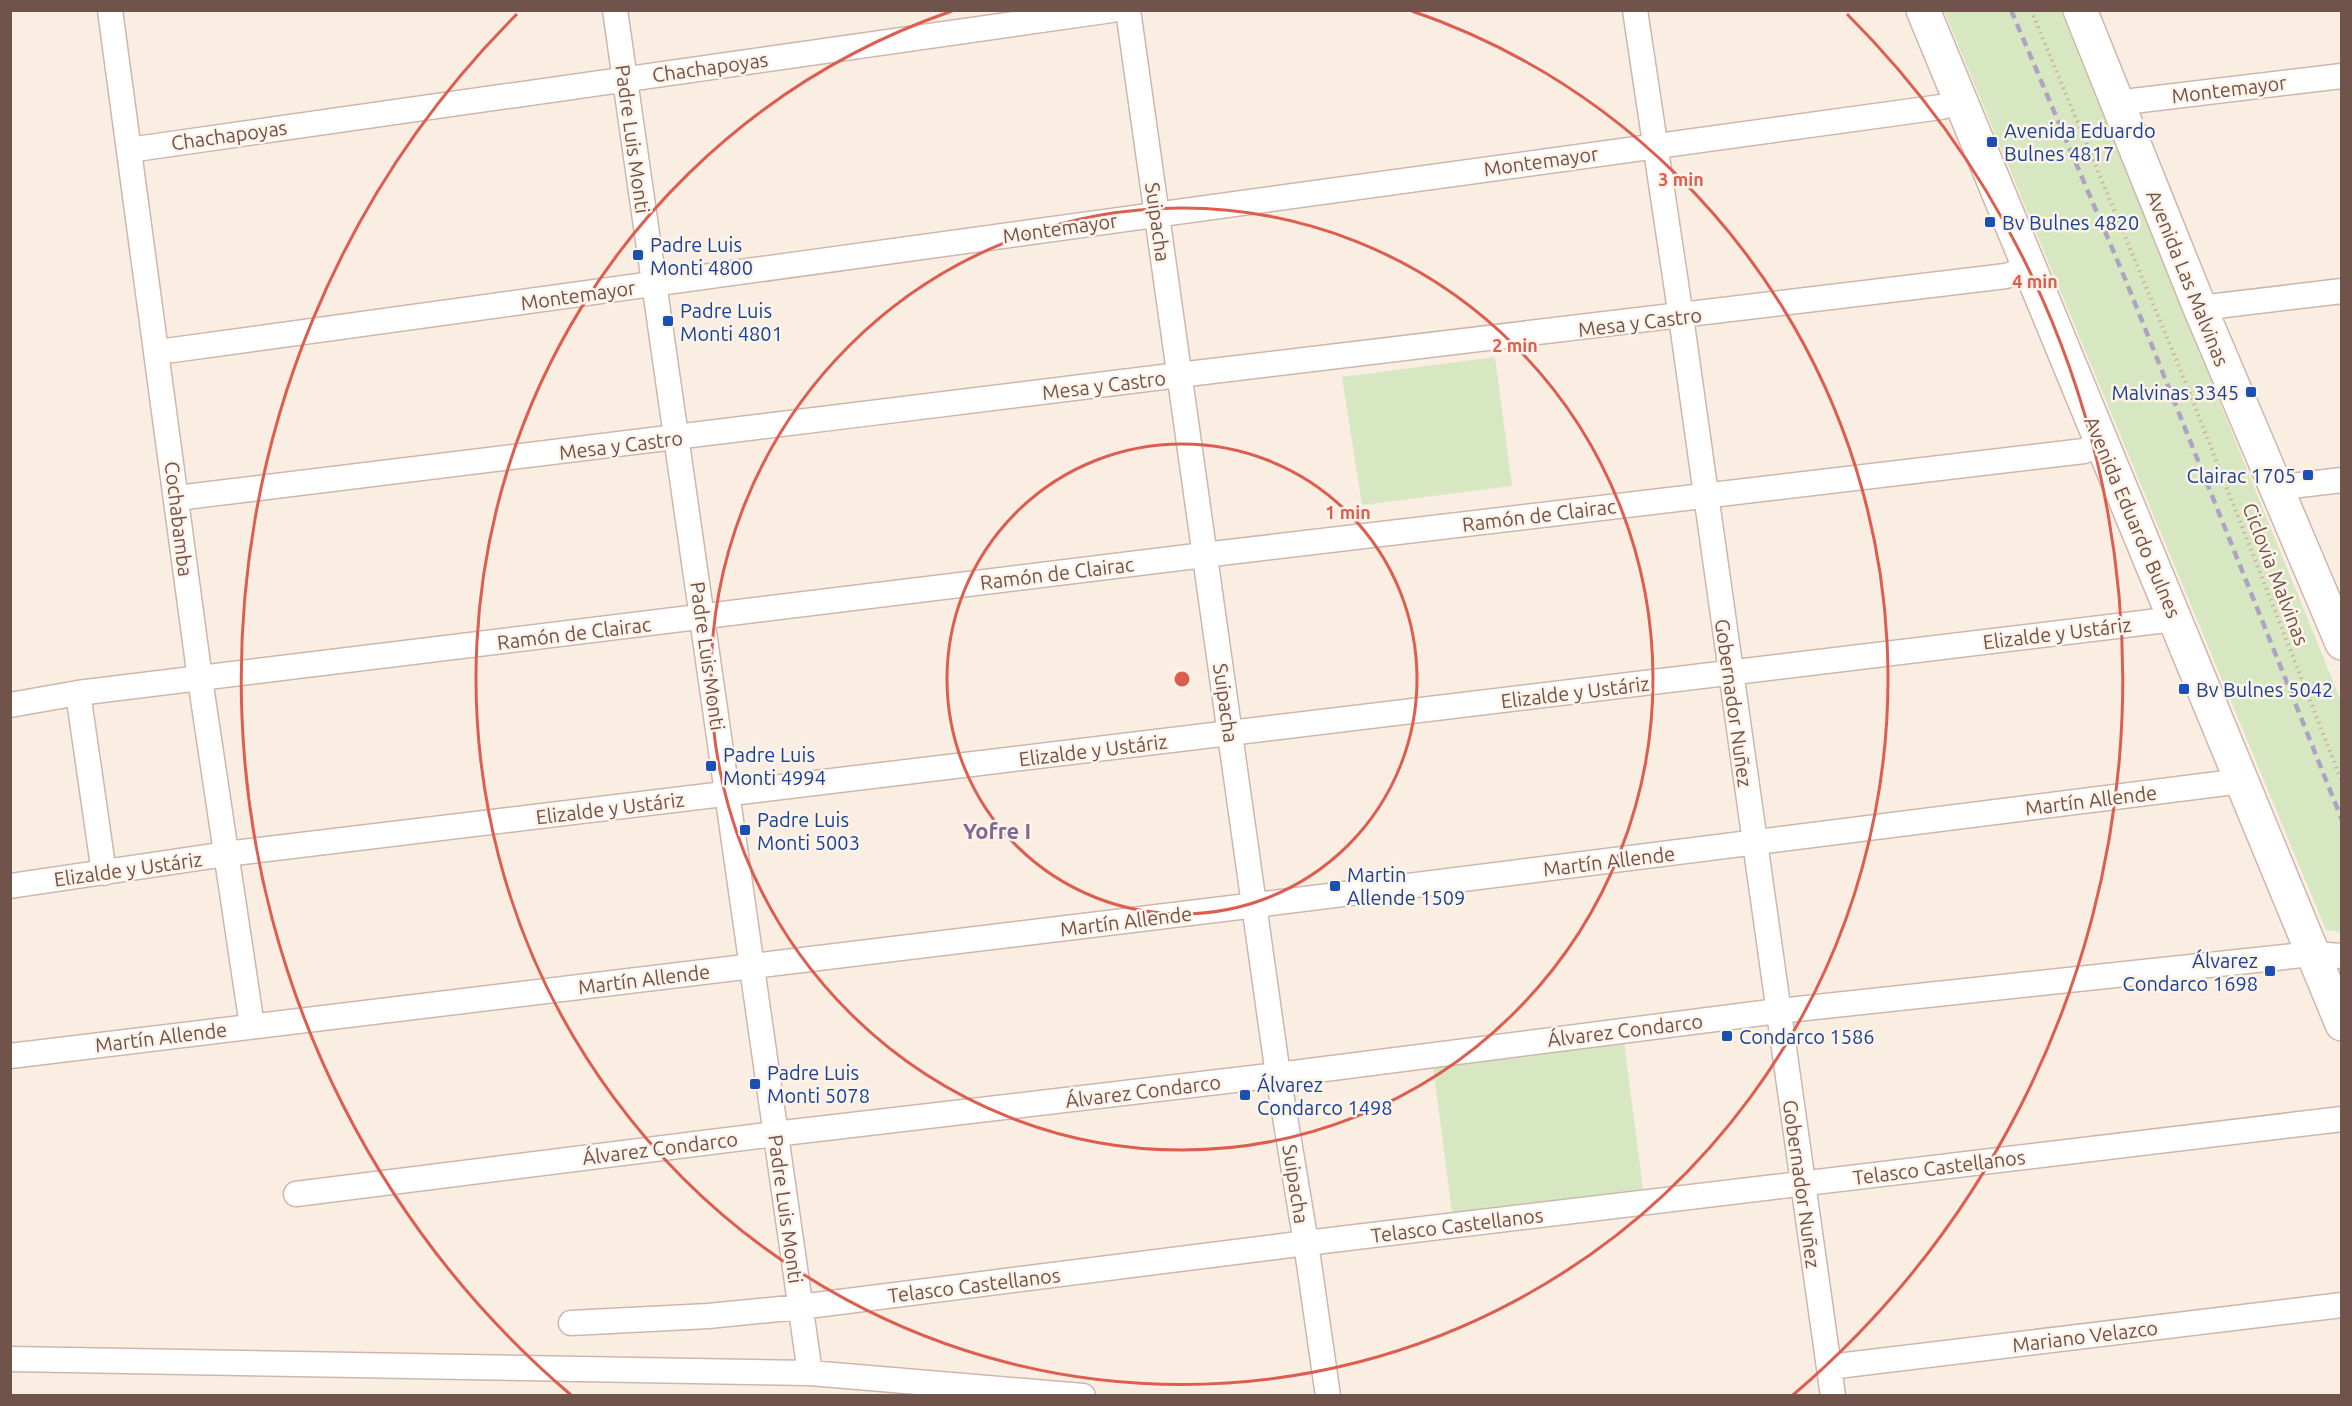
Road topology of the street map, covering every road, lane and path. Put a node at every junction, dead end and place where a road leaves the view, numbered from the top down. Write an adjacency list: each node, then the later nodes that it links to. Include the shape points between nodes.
1 (110, 10): 14 (street, Cochabamba)
2 (615, 10): 10 (street, Padre Luis Monti)
3 (1113, 10): 10 (street, Chachapoyas)
4 (1128, 10): 15 (street, Suipacha)
5 (1635, 10): 13 (street, Gobernador Nuñez)
6 (1923, 10): 11 (main road, Avenida Eduardo Bulnes)
7 (2031, 10): 39 (path, Ciclovia Malvinas, via 2185,381)
8 (2080, 10): 12 (main road, Avenida Las Malvinas)
9 (2342, 76): 12 (street, Montemayor)
10 (625, 79): 14 (street, Chachapoyas); 17 (street, Padre Luis Monti)
11 (1961, 101): 13 (street, Montemayor, via 1941,107); 16 (main road, Avenida Eduardo Bulnes)
12 (2116, 103): 19 (main road, Avenida Las Malvinas)
13 (1654, 146): 15 (street, Montemayor); 20 (street, Gobernador Nuñez)
14 (129, 150): 21 (street, Cochabamba)
15 (1158, 215): 17 (street, Montemayor); 22 (street, Suipacha)
16 (2029, 268): 20 (street, Mesa y Castro, via 2006,276); 24 (main road, Avenida Eduardo Bulnes)
17 (654, 284): 21 (street, Montemayor); 23 (street, Padre Luis Monti)
18 (2342, 291): 19 (street)
19 (2200, 308): 26 (main road, Avenida Las Malvinas)
20 (1681, 317): 22 (street, Mesa y Castro); 27 (street, Gobernador Nuñez)
21 (158, 352): 28 (street, Cochabamba)
22 (1180, 375): 23 (street, Mesa y Castro); 29 (street, Suipacha)
23 (677, 439): 28 (street, Mesa y Castro); 30 (street, Padre Luis Monti)
24 (2102, 442): 27 (street, Ramón de Clairac, via 2084,451); 31 (main road, Avenida Eduardo Bulnes)
25 (2342, 480): 26 (street)
26 (2275, 488): 32 (main road, Avenida Las Malvinas)
27 (1705, 496): 29 (street, Ramón de Clairac); 33 (street, Gobernador Nuñez)
28 (177, 498): 34 (street, Cochabamba)
29 (1204, 555): 30 (street, Ramón de Clairac); 37 (street, Suipacha)
30 (702, 617): 34 (street, Ramón de Clairac); 40 (street, Padre Luis Monti)
31 (2175, 619): 33 (street, Elizalde y Ustáriz); 38 (main road, Avenida Eduardo Bulnes)
32 (2342, 643)
33 (1730, 673): 37 (street, Elizalde y Ustáriz); 41 (street, Gobernador Nuñez)
34 (200, 679): 35 (street, Ramón de Clairac); 42 (street, Cochabamba)
35 (78, 693): 36 (street, Ramón de Clairac); 43 (street)
36 (10, 705)
37 (1231, 734): 40 (street, Elizalde y Ustáriz); 45 (street, Suipacha)
38 (2241, 777): 41 (street, Martín Allende, via 2226,783); 46 (main road, Avenida Eduardo Bulnes)
39 (2342, 782)
40 (728, 794): 42 (street, Elizalde y Ustáriz); 47 (street, Padre Luis Monti)
41 (1754, 843): 45 (street, Martín Allende); 48 (street, Gobernador Nuñez)
42 (226, 854): 43 (street, Elizalde y Ustáriz); 50 (street, Cochabamba)
43 (104, 873): 44 (street, Elizalde y Ustáriz)
44 (10, 886)
45 (1256, 905): 47 (street, Martín Allende); 52 (street, Suipacha)
46 (2327, 955): 48 (street, Álvarez Condarco); 49 (main road, Avenida Eduardo Bulnes)
47 (753, 967): 50 (street, Martín Allende); 54 (street, Padre Luis Monti)
48 (1778, 1011): 52 (street, Álvarez Condarco); 55 (street, Gobernador Nuñez)
49 (2342, 1024)
50 (252, 1026): 51 (street, Martín Allende)
51 (10, 1056)
52 (1278, 1075): 54 (street, Álvarez Condarco); 57 (street, Suipacha)
53 (2342, 1119): 55 (street, Telasco Castellanos)
54 (775, 1134): 56 (street, Álvarez Condarco); 59 (street, Padre Luis Monti)
55 (1801, 1183): 57 (street, Telasco Castellanos); 62 (street, Gobernador Nuñez)
56 (297, 1194)
57 (1306, 1243): 59 (street, Telasco Castellanos); 65 (street, Suipacha)
58 (2342, 1305): 62 (street, Mariano Velazco)
59 (800, 1307): 60 (street, Telasco Castellanos); 63 (street, Padre Luis Monti)
60 (571, 1323)
61 (10, 1359): 63 (street)
62 (1829, 1367): 66 (street, Gobernador Nuñez)
63 (810, 1373): 64 (street)
64 (1083, 1395)
65 (1328, 1395)
66 (1833, 1395)

